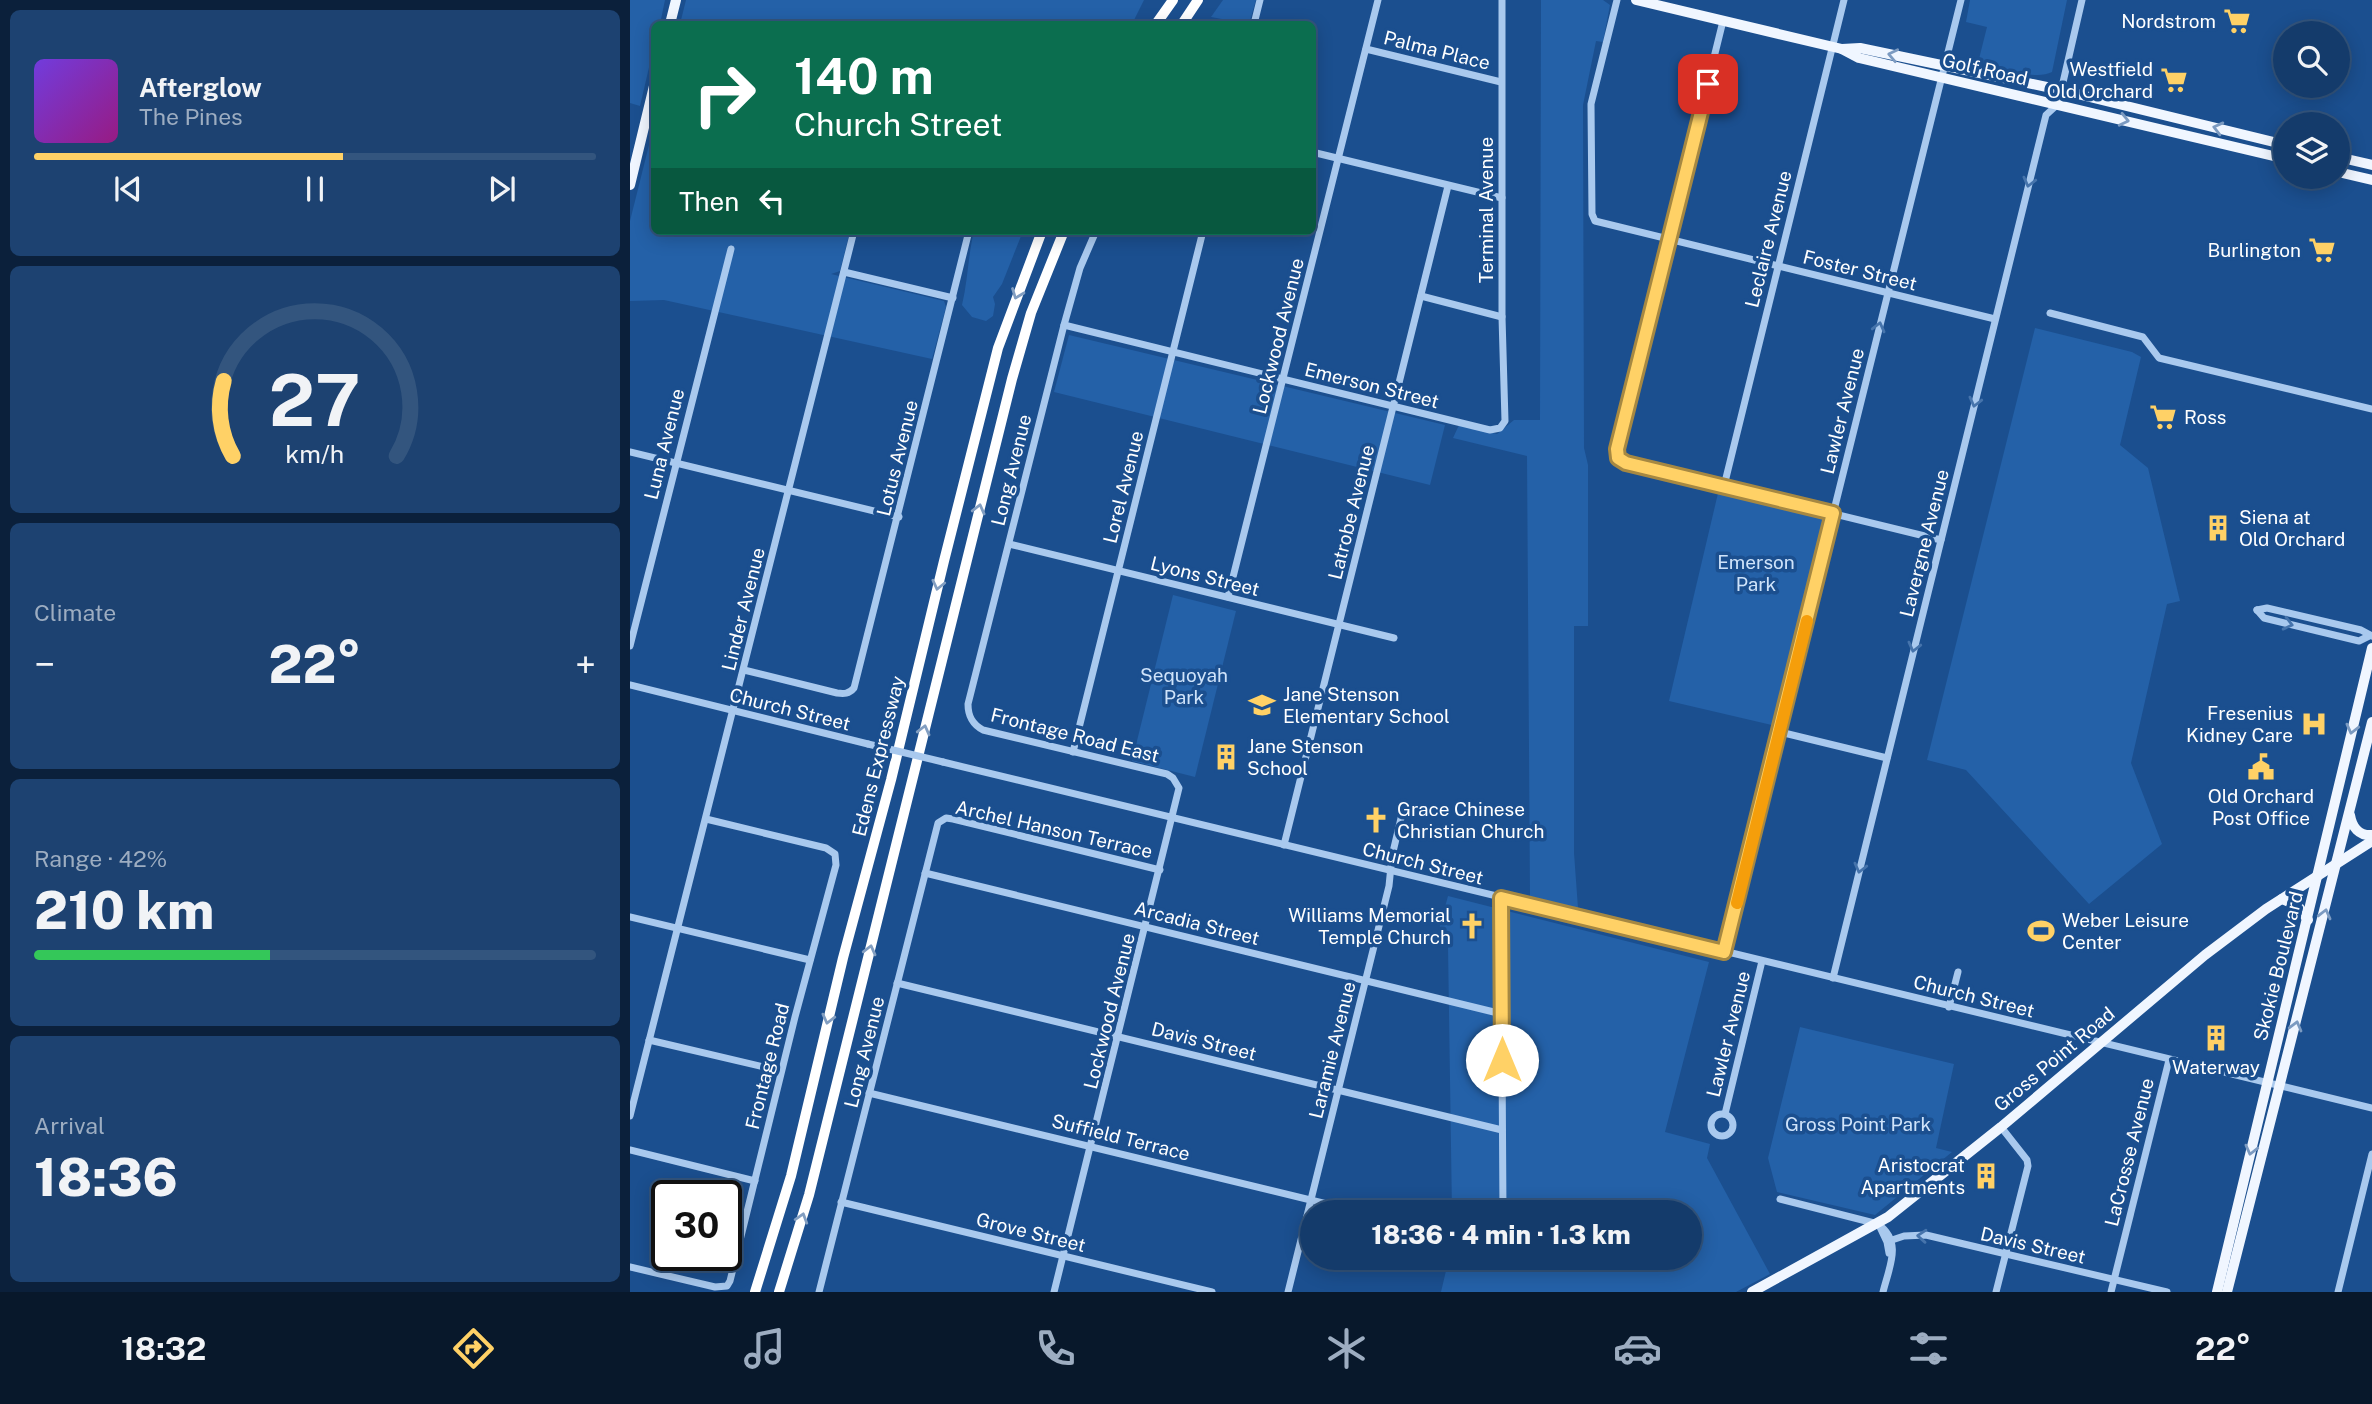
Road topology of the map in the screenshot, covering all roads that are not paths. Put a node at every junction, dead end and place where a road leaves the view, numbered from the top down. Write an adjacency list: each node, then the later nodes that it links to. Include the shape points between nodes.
1 (676, 0): 12 (main road)
2 (1173, 0): 13 (highway)
3 (1198, 0): 14 (highway)
4 (1261, 0): 15 (street)
5 (1378, 0): 18 (street, Lockwood Avenue)
6 (1502, 0): 21 (street, Terminal Avenue)
7 (1617, 0): 45 (street, Foster Street, via 1591,104 1592,214 1595,221)
8 (1636, 0): 16 (main road, Golf Road)
9 (1844, 0): 17 (street, Leclaire Avenue)
10 (1961, 0): 19 (street, Lawler Avenue)
11 (2082, 0): 22 (street)
12 (671, 21)
13 (1158, 21)
14 (1184, 21)
15 (1255, 21)
16 (1723, 21): 17 (main road, Golf Road); 45 (street)
17 (1837, 48): 19 (main road, Golf Road, one-way to 17, via 1860,48); 20 (main road, Golf Road, via 1859,58); 47 (street, Leclaire Avenue)
18 (1366, 49): 21 (street, Palma Place); 31 (street, Lockwood Avenue)
19 (1945, 66): 20 (street, Lawler Avenue); 22 (main road, Golf Road)
20 (1942, 78): 24 (main road, Golf Road); 49 (street, Lawler Avenue)
21 (1501, 82): 38 (street, Terminal Avenue)
22 (2061, 90): 25 (street); 27 (main road, Golf Road, one-way to 22)
23 (651, 96): 28 (main road)
24 (2037, 99): 25 (main road, Golf Road); 26 (street)
25 (2058, 104): 26 (street); 30 (main road, Golf Road, one-way to 30)
26 (2046, 115): 54 (street, Lavergne Avenue, one-way to 54)
27 (2273, 142)
28 (634, 150): 36 (main road)
29 (1316, 153): 31 (street)
30 (2273, 156)
31 (1338, 159): 37 (street); 57 (street, Lockwood Avenue)
32 (2350, 160): 33 (main road)
33 (2372, 165)
34 (2350, 175): 35 (main road)
35 (2372, 180)
36 (630, 185)
37 (1448, 186): 38 (street); 50 (street, Latrobe Avenue)
38 (1502, 198): 53 (street, Terminal Avenue)
39 (853, 235): 48 (street, Linder Avenue)
40 (968, 235): 51 (street, Lotus Avenue)
41 (1040, 235): 144 (highway, Edens Expressway, one-way to 144, via 998,348 791,1176)
42 (1062, 235): 142 (highway, Edens Expressway, one-way to 42, via 809,1195 1012,379 1031,313)
43 (1094, 235): 55 (street, Long Avenue)
44 (1202, 235): 56 (street, Lorel Avenue)
45 (1670, 240): 47 (street, Foster Street); 63 (street, via 1618,458)
46 (731, 249): 62 (street, Luna Avenue)
47 (1777, 266): 49 (street, Foster Street); 63 (street, Leclaire Avenue)
48 (844, 272): 51 (street); 64 (street, Linder Avenue)
49 (1888, 292): 54 (street, Foster Street); 65 (street, Lawler Avenue, one-way to 49)
50 (1421, 296): 53 (street); 58 (street, Latrobe Avenue)
51 (953, 298): 66 (street, Lotus Avenue)
52 (2050, 313): 59 (street, via 2146,338 2159,358)
53 (1502, 317): 60 (street, Terminal Avenue)
54 (1995, 319): 67 (street, Lavergne Avenue, one-way to 67)
55 (1064, 325): 56 (street, Emerson Street); 68 (street, Long Avenue)
56 (1173, 352): 57 (street, Emerson Street); 69 (street, Lorel Avenue)
57 (1283, 379): 58 (street, Emerson Street); 70 (street, Lockwood Avenue)
58 (1394, 406): 60 (street, Emerson Street, via 1490,430); 71 (street, Latrobe Avenue)
59 (2372, 410)
60 (1505, 421)
61 (630, 452): 62 (street)
62 (676, 463): 64 (street); 74 (street, Luna Avenue)
63 (1724, 486): 65 (street)
64 (789, 490): 66 (street); 76 (street, Linder Avenue)
65 (1833, 513): 67 (street); 81 (street, Lawler Avenue)
66 (899, 517): 76 (street, Lotus Avenue, via 851,692 837,694)
67 (1941, 540): 83 (street, Lavergne Avenue, one-way to 83)
68 (1009, 544): 69 (street, Lyons Street); 79 (street, Long Avenue, via 968,704)
69 (1118, 571): 70 (street, Lyons Street); 82 (street, Lorel Avenue)
70 (1228, 597): 71 (street, Lyons Street)
71 (1339, 624): 73 (street, Lyons Street); 91 (street, Latrobe Avenue)
72 (2370, 636): 72 (street, one-way to 72, via 2267,608 2257,610 2264,618 2359,641)
73 (1394, 638)
74 (630, 646)
75 (2372, 648): 96 (main road, Skokie Boulevard, one-way to 96)
76 (744, 670): 78 (street, Linder Avenue)
77 (630, 685): 78 (street, Church Street)
78 (733, 711): 86 (street, Church Street, bridge); 87 (street, Linder Avenue)
79 (971, 719): 82 (street, Frontage Road East, via 983,730)
80 (2372, 722): 85 (main road, Skokie Boulevard)
81 (1780, 732): 83 (street); 103 (street, Lawler Avenue)
82 (1073, 752): 86 (street, Frontage Road East, via 1174,778 1179,788)
83 (1887, 758): 107 (street, Lavergne Avenue, one-way to 107)
84 (1402, 814): 94 (street, Laramie Avenue)
85 (2350, 814): 89 (main road, via 2358,832); 92 (main road, Skokie Boulevard)
86 (1173, 818): 91 (street, Church Street); 93 (street, Lockwood Avenue)
87 (706, 819): 102 (street, Linder Avenue); 104 (street, Frontage Road, via 835,854)
88 (941, 821): 93 (street, Archel Hanson Terrace, via 953,819); 95 (street, Long Avenue)
89 (2372, 835)
90 (2372, 841): 92 (main road, Gross Point Road)
91 (1284, 845): 94 (street, Church Street)
92 (2338, 862): 96 (main road, Gross Point Road); 118 (main road, Skokie Boulevard, one-way to 92)
93 (1160, 870): 101 (street, Lockwood Avenue)
94 (1391, 871): 97 (street, Church Street); 108 (street, Laramie Avenue)
95 (926, 873): 101 (street, Arcadia Street); 109 (street, Long Avenue)
96 (2318, 876): 98 (main road, Gross Point Road); 100 (main road, Skokie Boulevard)
97 (1501, 898): 103 (street, Church Street); 111 (street)
98 (2282, 899): 100 (main road, via 2298,906); 114 (main road, Gross Point Road, via 2205,955)
99 (630, 917): 102 (street)
100 (2308, 920): 117 (main road, Skokie Boulevard)
101 (1146, 927): 108 (street, Arcadia Street); 112 (street, Lockwood Avenue)
102 (678, 929): 104 (street); 113 (street, Linder Avenue)
103 (1724, 952): 105 (street, Church Street)
104 (810, 960): 116 (street, Frontage Road)
105 (1762, 961): 107 (street, Church Street); 122 (street, Lawler Avenue)
106 (1958, 972): 110 (street)
107 (1833, 978): 110 (street, Church Street)
108 (1366, 981): 111 (street, Arcadia Street); 119 (street, Laramie Avenue)
109 (897, 983): 112 (street, Davis Street); 120 (street, Long Avenue)
110 (1949, 1007): 114 (street, Church Street)
111 (1502, 1014): 125 (street)
112 (1118, 1036): 119 (street, Davis Street); 126 (street, Lockwood Avenue)
113 (649, 1040): 116 (street); 123 (street, Linder Avenue)
114 (2099, 1043): 115 (street, Church Street); 124 (main road, Gross Point Road)
115 (2169, 1060): 117 (street, Church Street); 141 (street, LaCrosse Avenue)
116 (781, 1071): 129 (street, Frontage Road)
117 (2268, 1084): 118 (street, Church Street); 154 (main road, Skokie Boulevard, one-way to 154)
118 (2279, 1087): 121 (street, Church Street); 155 (main road, Skokie Boulevard)
119 (1338, 1090): 125 (street, Davis Street); 131 (street, Laramie Avenue)
120 (869, 1093): 126 (street, Suffield Terrace); 133 (street, Long Avenue)
121 (2372, 1108)
122 (1725, 1114)
123 (630, 1116)
124 (2001, 1126): 134 (main road, Gross Point Road); 137 (street, via 2028,1166)
125 (1502, 1130): 132 (street)
126 (1091, 1146): 131 (street, Suffield Terrace); 138 (street, Lockwood Avenue)
127 (630, 1150): 129 (street)
128 (2372, 1154): 156 (street)
129 (755, 1181): 140 (street, Frontage Road, via 727,1286)
130 (1780, 1199): 134 (street)
131 (1311, 1200)
132 (1503, 1200)
133 (841, 1202): 138 (street, Grove Street); 145 (street, Long Avenue)
134 (1878, 1224): 135 (street); 139 (street); 143 (main road, Gross Point Road)
135 (1892, 1240): 137 (street, Davis Street, one-way to 135, via 1926,1235); 139 (street)
136 (1300, 1244): 148 (street, Laramie Avenue)
137 (2005, 1254): 141 (street, Davis Street); 151 (street)
138 (1063, 1256): 146 (street, Lockwood Avenue); 147 (street, Grove Street)
139 (1890, 1261): 150 (street)
140 (630, 1266)
141 (2114, 1279): 152 (street, LaCrosse Avenue); 153 (street, Davis Street)
142 (781, 1289)
143 (1765, 1289): 149 (main road, Gross Point Road)
144 (755, 1291)
145 (819, 1292)
146 (1054, 1292)
147 (1213, 1292)
148 (1288, 1292)
149 (1752, 1292)
150 (1883, 1292)
151 (1996, 1292)
152 (2111, 1292)
153 (2167, 1292)
154 (2217, 1292)
155 (2227, 1292)
156 (2338, 1292)

